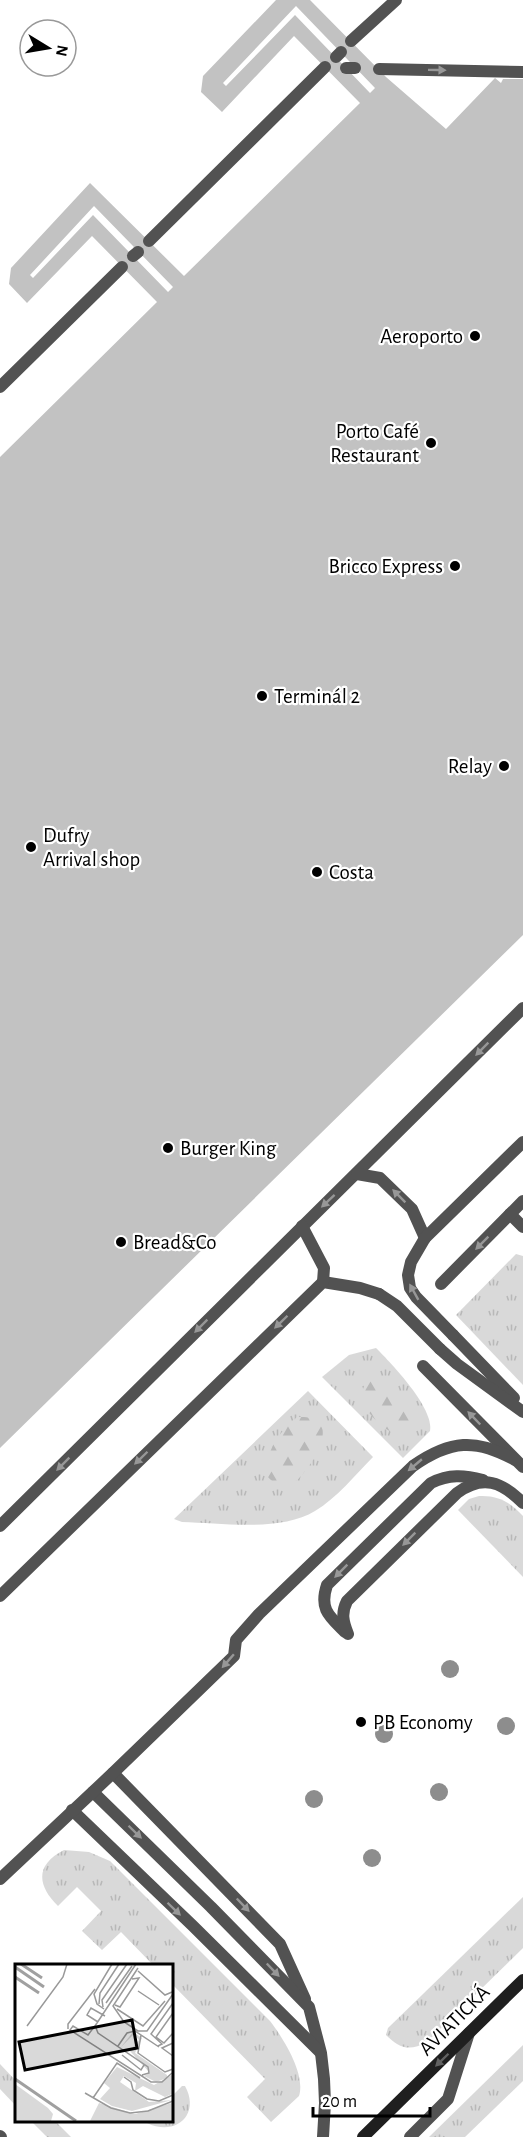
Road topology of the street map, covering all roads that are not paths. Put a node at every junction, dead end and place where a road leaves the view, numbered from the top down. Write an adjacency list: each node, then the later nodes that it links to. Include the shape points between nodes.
1 (396, 0): 2 (lane)
2 (351, 41)
3 (325, 67): 6 (lane)
4 (379, 69): 5 (lane, one-way to 5)
5 (523, 72)
6 (148, 241)
7 (122, 267): 8 (lane)
8 (0, 387)
9 (523, 1008): 11 (lane, one-way to 11)
10 (523, 1142): 16 (lane, bridge)
11 (357, 1174): 14 (lane, one-way to 14); 16 (lane, one-way to 11, bridge, via 412,1209 380,1178)
12 (523, 1202): 13 (lane)
13 (510, 1214): 15 (lane); 18 (lane, one-way to 18)
14 (302, 1226): 17 (lane, bridge, via 324,1268); 25 (lane, one-way to 25)
15 (523, 1227)
16 (426, 1238): 20 (lane, one-way to 16, bridge, via 410,1288 411,1262)
17 (323, 1282): 21 (lane, bridge, via 379,1293 397,1305 457,1364); 26 (lane, one-way to 26)
18 (441, 1284)
19 (423, 1366): 22 (lane, one-way to 19)
20 (523, 1407)
21 (523, 1412)
22 (519, 1463): 27 (lane, one-way to 27, via 502,1452 481,1446 454,1445 413,1466 259,1614 236,1640 234,1656)
23 (488, 1481): 23 (lane, via 460,1475 430,1483 327,1585 326,1612 348,1634 342,1618 348,1601 457,1492); 24 (lane, via 505,1487)
24 (523, 1503)
25 (0, 1526)
26 (0, 1596)
27 (113, 1773): 28 (lane); 33 (lane, one-way to 33, via 280,1944)
28 (93, 1792): 29 (lane); 33 (lane, one-way to 33)
29 (72, 1810): 30 (lane); 35 (lane, one-way to 35)
30 (0, 1879)
31 (523, 1980): 32 (main road, AVIATICKÁ)
32 (518, 1987): 34 (main road, AVIATICKÁ)
33 (309, 2007): 35 (lane)
34 (469, 2033): 37 (main road, AVIATICKÁ, one-way to 37); 38 (lane, via 448,2098)
35 (321, 2053): 36 (lane)
36 (323, 2137)
37 (363, 2137)
38 (410, 2137)

